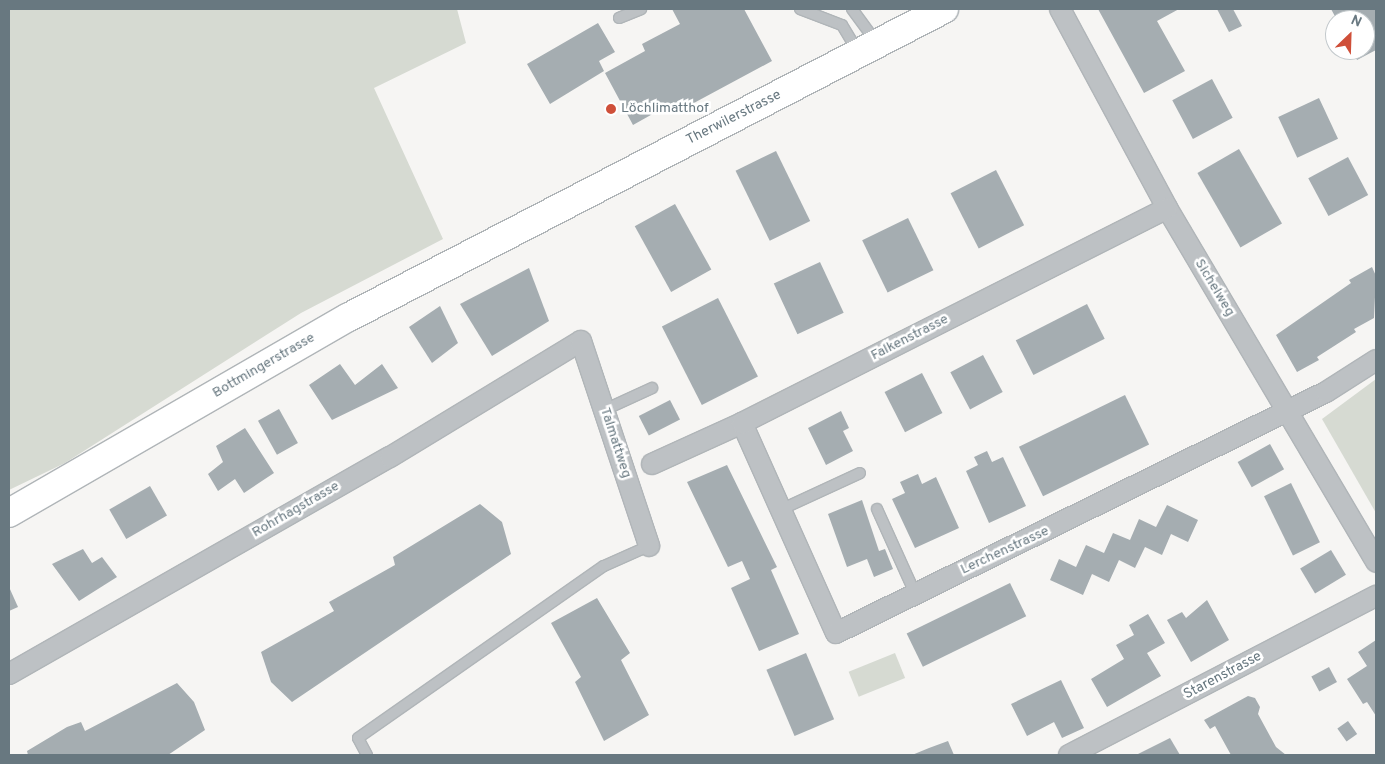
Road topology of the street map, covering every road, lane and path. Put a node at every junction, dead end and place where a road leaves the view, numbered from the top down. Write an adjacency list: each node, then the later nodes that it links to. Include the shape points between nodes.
1 (641, 9): 6 (lane)
2 (800, 9): 7 (lane, via 842,25)
3 (852, 9): 7 (lane)
4 (944, 9): 7 (main road, Therwilerstrasse)
5 (1060, 9): 8 (street, Sichelweg)
6 (619, 18)
7 (869, 49): 9 (main road, Therwilerstrasse)
8 (1167, 208): 13 (street, Sichelweg); 15 (street, Falkenstrasse)
9 (524, 227): 20 (main road, Bottmingerstrasse, via 349,317)
10 (581, 341): 14 (street, Talmattweg); 25 (street, Rohrhagstrasse, via 382,461)
11 (1376, 360): 13 (street, Lerchenstrasse, via 1326,392)
12 (652, 388): 14 (lane)
13 (1288, 409): 22 (street, Sichelweg); 23 (street, Lerchenstrasse, via 1119,496)
14 (604, 410): 21 (street, Talmattweg)
15 (742, 423): 16 (street, Falkenstrasse); 19 (street, Lerchenstrasse)
16 (652, 464)
17 (860, 473): 19 (lane)
18 (877, 509): 23 (lane)
19 (780, 510): 23 (street, Lerchenstrasse, via 836,633)
20 (9, 513)
21 (649, 546): 26 (lane, via 604,566 358,738)
22 (1376, 562)
23 (915, 593)
24 (1376, 596): 27 (street, Starenstrasse)
25 (9, 674)
26 (367, 755)
27 (1069, 755)

